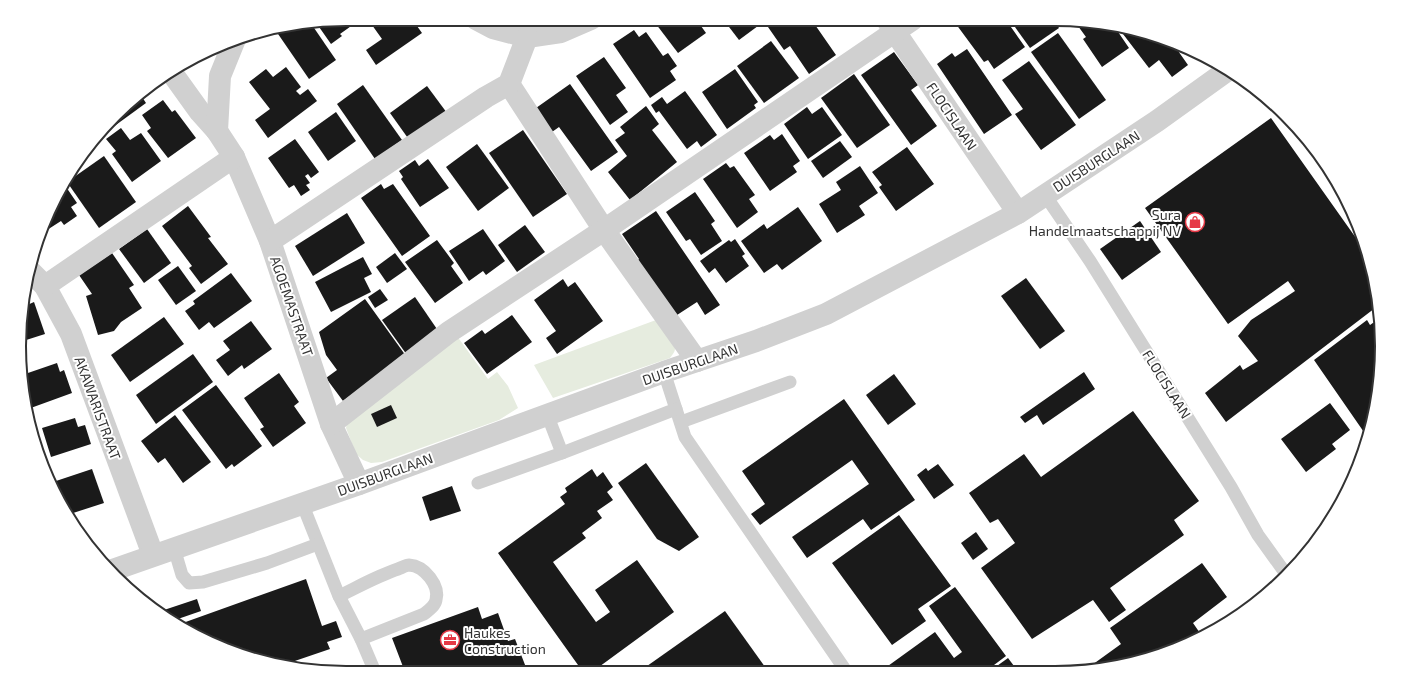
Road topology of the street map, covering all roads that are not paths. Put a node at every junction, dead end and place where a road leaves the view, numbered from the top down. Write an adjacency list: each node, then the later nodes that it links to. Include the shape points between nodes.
1 (489, 26): 5 (street)
2 (575, 26): 5 (street, via 561,32)
3 (894, 26): 14 (street)
4 (900, 26): 13 (street, FLOCISLAAN)
5 (527, 37): 9 (street)
6 (232, 47): 10 (street, via 220,76)
7 (1223, 74): 12 (street, DUISBURGLAAN)
8 (174, 76): 10 (street, AGOEMASTRAAT)
9 (509, 84): 14 (street); 15 (street)
10 (217, 131): 11 (street, AGOEMASTRAAT)
11 (234, 157): 15 (street, AGOEMASTRAAT); 17 (street)
12 (1045, 195): 13 (street, DUISBURGLAAN); 33 (lane, FLOCISLAAN, via 1090,261 1231,487 1258,535)
13 (1018, 213): 18 (street, DUISBURGLAAN, via 826,314 756,342)
14 (604, 230): 18 (street); 24 (street, via 449,332)
15 (270, 241): 24 (street, AGOEMASTRAAT)
16 (34, 275): 17 (street, AKAWARISTRAAT)
17 (45, 286): 31 (street, AKAWARISTRAAT, via 71,334)
18 (697, 361): 19 (street, DUISBURGLAAN)
19 (664, 372): 21 (lane); 22 (street, DUISBURGLAAN)
20 (790, 382): 23 (lane)
21 (676, 409): 23 (lane); 25 (lane)
22 (547, 414): 25 (lane); 27 (street, DUISBURGLAAN)
23 (681, 422): 37 (lane, via 685,437)
24 (332, 424): 27 (street, AGOEMASTRAAT)
25 (562, 453): 26 (lane)
26 (478, 483)
27 (359, 484): 28 (street, DUISBURGLAAN)
28 (302, 503): 29 (lane); 30 (street, DUISBURGLAAN)
29 (318, 544): 30 (lane, via 267,563 203,582 188,583 182,575); 34 (lane)
30 (174, 548): 31 (street, DUISBURGLAAN)
31 (153, 555): 32 (street, DUISBURGLAAN)
32 (117, 569)
33 (1283, 570)
34 (339, 596): 35 (lane); 35 (lane, via 408,565 419,568 433,582 437,594 436,602 430,610)
35 (361, 639): 36 (lane)
36 (372, 666)
37 (843, 666)

